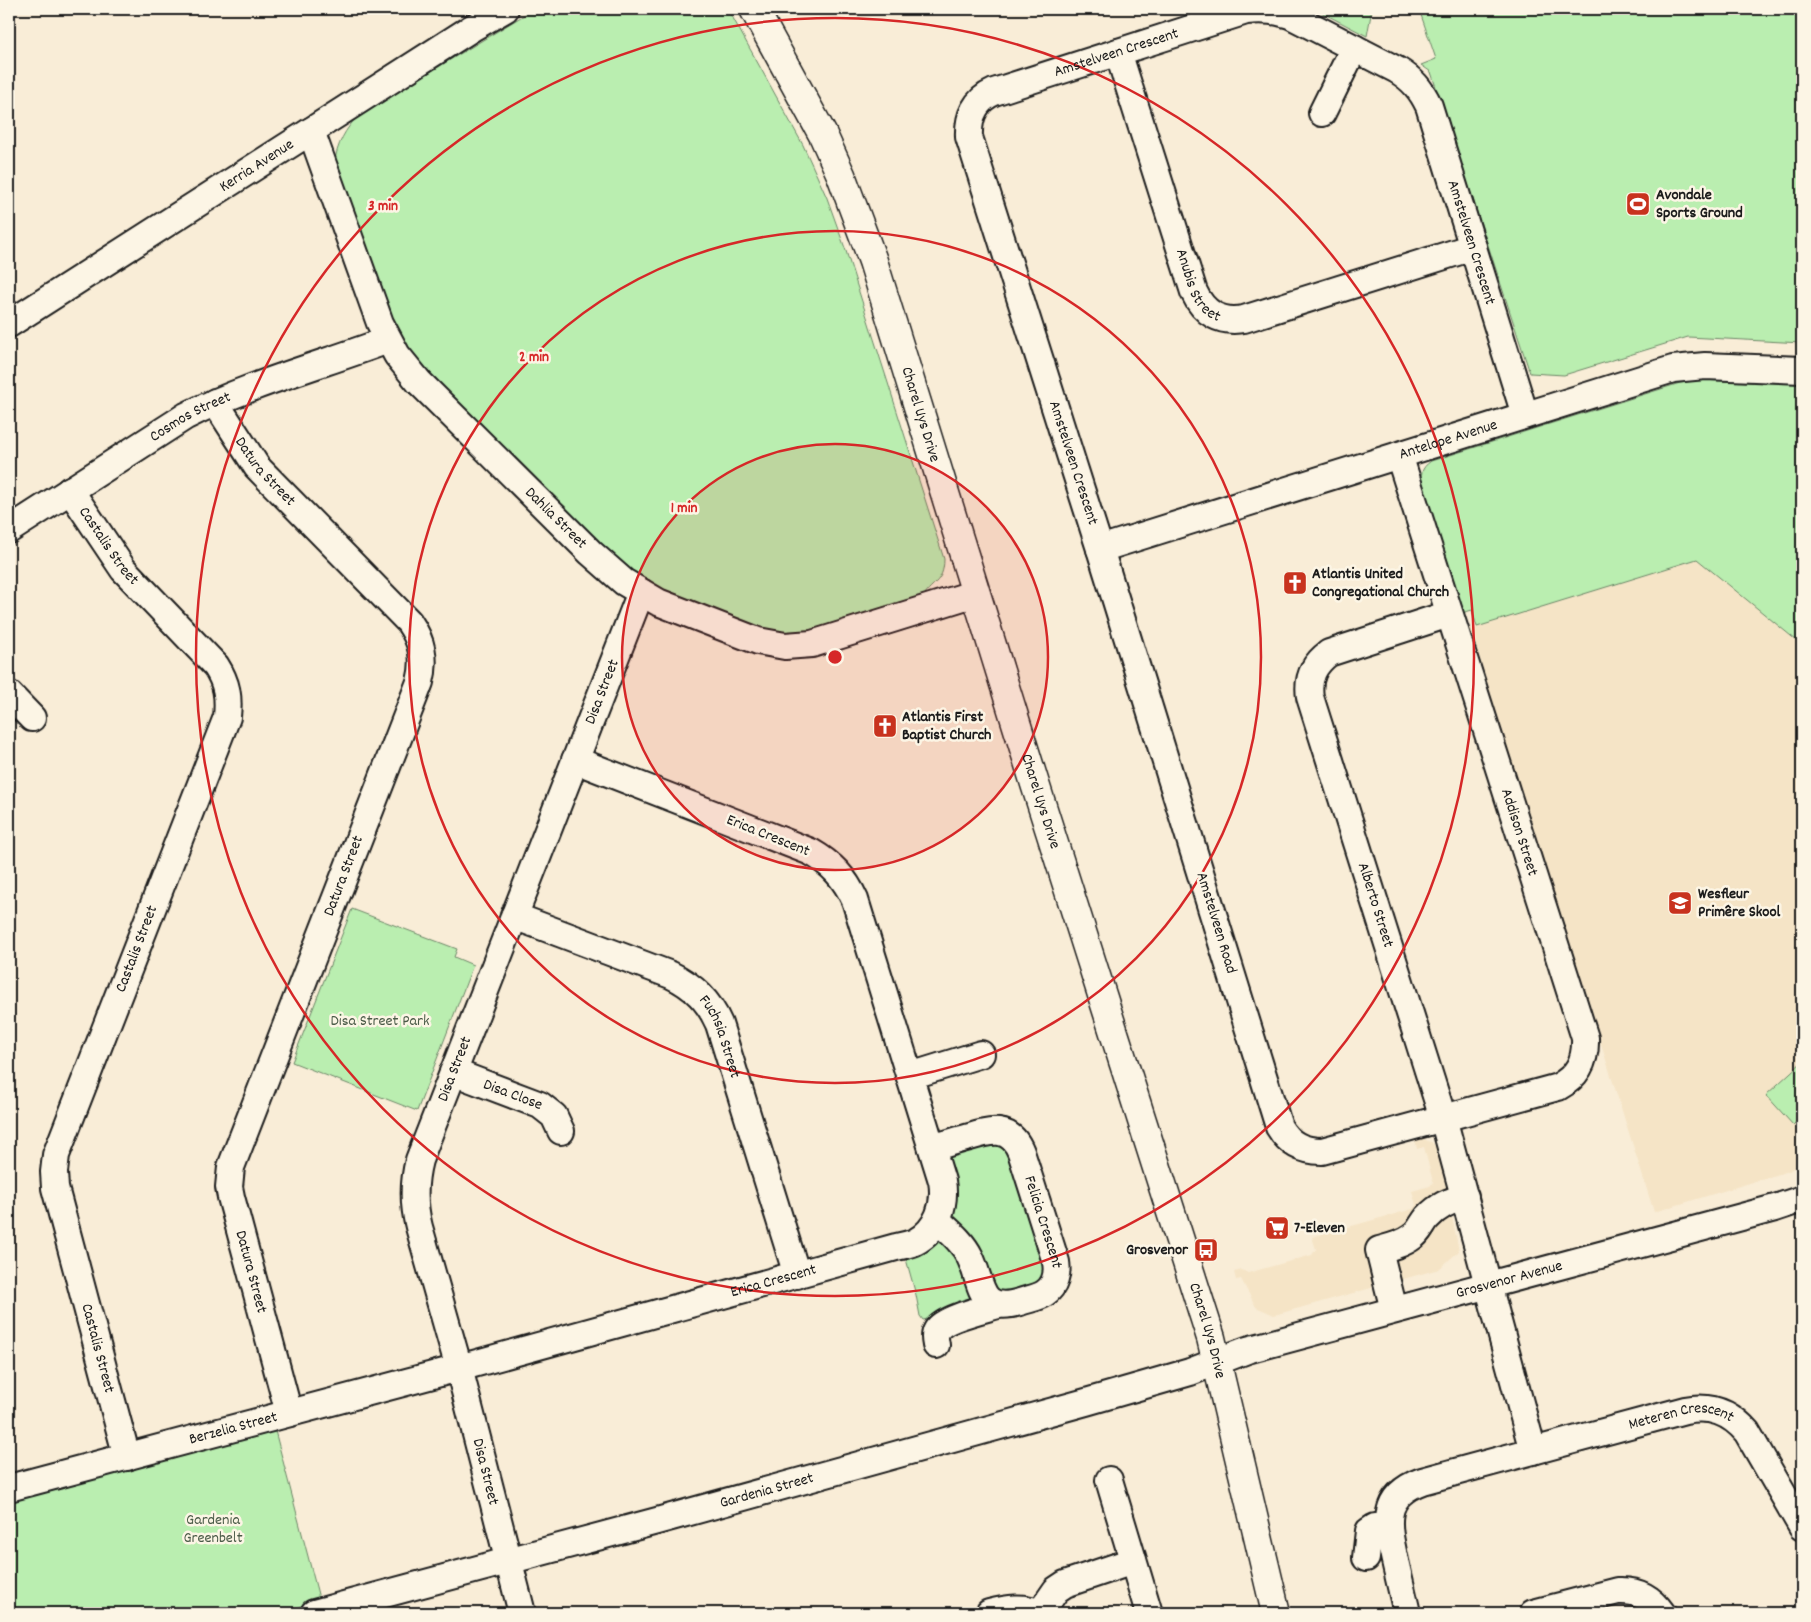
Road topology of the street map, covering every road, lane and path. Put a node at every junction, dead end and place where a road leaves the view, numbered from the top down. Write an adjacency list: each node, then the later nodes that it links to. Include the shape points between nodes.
1 (505, 9): 6 (street, Kerria Avenue)
2 (754, 9): 18 (main road, Charel Uys Drive, via 823,135 857,218)
3 (1354, 48): 4 (street, Amstelveen Crescent, via 1290,15 1258,10); 5 (street); 7 (street, Amstelveen Crescent, via 1408,76 1424,95)
4 (1118, 52): 7 (street, Anubis Street, via 1194,292 1202,306 1215,316 1229,320 1244,319); 16 (street, Amstelveen Crescent, via 989,94 973,111 968,128)
5 (1322, 113)
6 (311, 131): 8 (street, Kerria Avenue); 9 (street, Dahlia Street)
7 (1473, 247): 12 (street, Amstelveen Crescent)
8 (9, 324)
9 (388, 340): 11 (street, Cosmos Street); 17 (street, Dahlia Street, via 419,382 612,573)
10 (1802, 370): 12 (street, Antelope Avenue, via 1684,367)
11 (215, 402): 14 (street, Cosmos Street, via 186,416); 40 (street, Datura Street, via 257,467 408,622 423,652 420,682 232,1167 231,1197)
12 (1526, 415): 13 (street, Antelope Avenue)
13 (1399, 455): 16 (street, Antelope Avenue); 19 (street, Addison Street)
14 (70, 490): 15 (street, Cosmos Street); 42 (street, Castalis Street, via 123,569 216,666 228,698 223,728 54,1164 55,1188)
15 (9, 530)
16 (1100, 549): 27 (street, Amstelveen Road, via 1284,1135 1298,1147 1322,1151)
17 (641, 592): 18 (street, Dahlia Street, via 676,610 758,641 786,646 826,640); 22 (street, Disa Street)
18 (976, 593): 38 (main road, Charel Uys Drive, via 1212,1338)
19 (1449, 614): 27 (street, Alberto Street, via 1329,653 1313,671 1309,688); 27 (street, Addison Street, via 1586,1048 1580,1068 1558,1087)
20 (9, 694): 21 (street)
21 (32, 718)
22 (576, 760): 23 (street, Disa Street); 26 (street, Erica Crescent, via 811,852 834,868 855,900)
23 (514, 916): 25 (street, Disa Street); 33 (street, Fuchsia Street, via 671,975 692,987 708,1004 719,1024)
24 (981, 1054): 26 (street)
25 (453, 1072): 28 (street, Disa Close, via 540,1105 554,1116); 39 (street, Disa Street, via 419,1160 414,1197 419,1227)
26 (910, 1076): 29 (street, Erica Crescent)
27 (1443, 1118): 30 (street, Alberto Street)
28 (561, 1131)
29 (932, 1148): 32 (street, Erica Crescent, via 944,1191); 35 (street, Felicia Crescent, via 996,1131 1011,1136 1019,1146 1057,1274 1052,1286 1041,1295 1009,1305)
30 (1465, 1196): 34 (street, Alberto Street); 36 (street, via 1439,1207 1414,1237 1375,1258)
31 (1802, 1199): 34 (street, Grosvenor Avenue)
32 (937, 1220): 33 (street, Erica Crescent, via 914,1242); 35 (street, via 967,1250 983,1294)
33 (797, 1275): 39 (street, Erica Crescent)
34 (1488, 1285): 36 (street, Grosvenor Avenue); 41 (street)
35 (998, 1304): 37 (street, via 945,1322 935,1335)
36 (1394, 1310): 38 (street, Grosvenor Avenue, via 1246,1350)
37 (936, 1345)
38 (1216, 1362): 48 (street, Gardenia Street, via 1086,1402); 55 (main road, Charel Uys Drive)
39 (459, 1368): 40 (street, Berzelia Street); 48 (street, Disa Street)
40 (289, 1414): 42 (street, Berzelia Street)
41 (1533, 1451): 45 (street, Meteren Crescent, via 1413,1484 1394,1502); 46 (street, Meteren Crescent, via 1685,1410 1718,1411 1734,1419 1747,1432)
42 (126, 1457): 44 (street, Berzelia Street)
43 (1109, 1480): 49 (street)
44 (9, 1488)
45 (1388, 1527): 47 (street, via 1375,1527 1369,1531); 56 (street, Meteren Crescent)
46 (1802, 1527)
47 (1366, 1558)
48 (507, 1561): 50 (street, Gardenia Street); 51 (street, Disa Street)
49 (1133, 1561): 53 (street, via 1065,1584 1056,1590); 54 (street)
50 (314, 1613)
51 (522, 1613)
52 (989, 1613): 53 (street, via 1017,1608)
53 (1040, 1613)
54 (1149, 1613)
55 (1276, 1613)
56 (1407, 1613)
57 (1533, 1613): 58 (street, via 1627,1590 1645,1596)
58 (1662, 1613)

